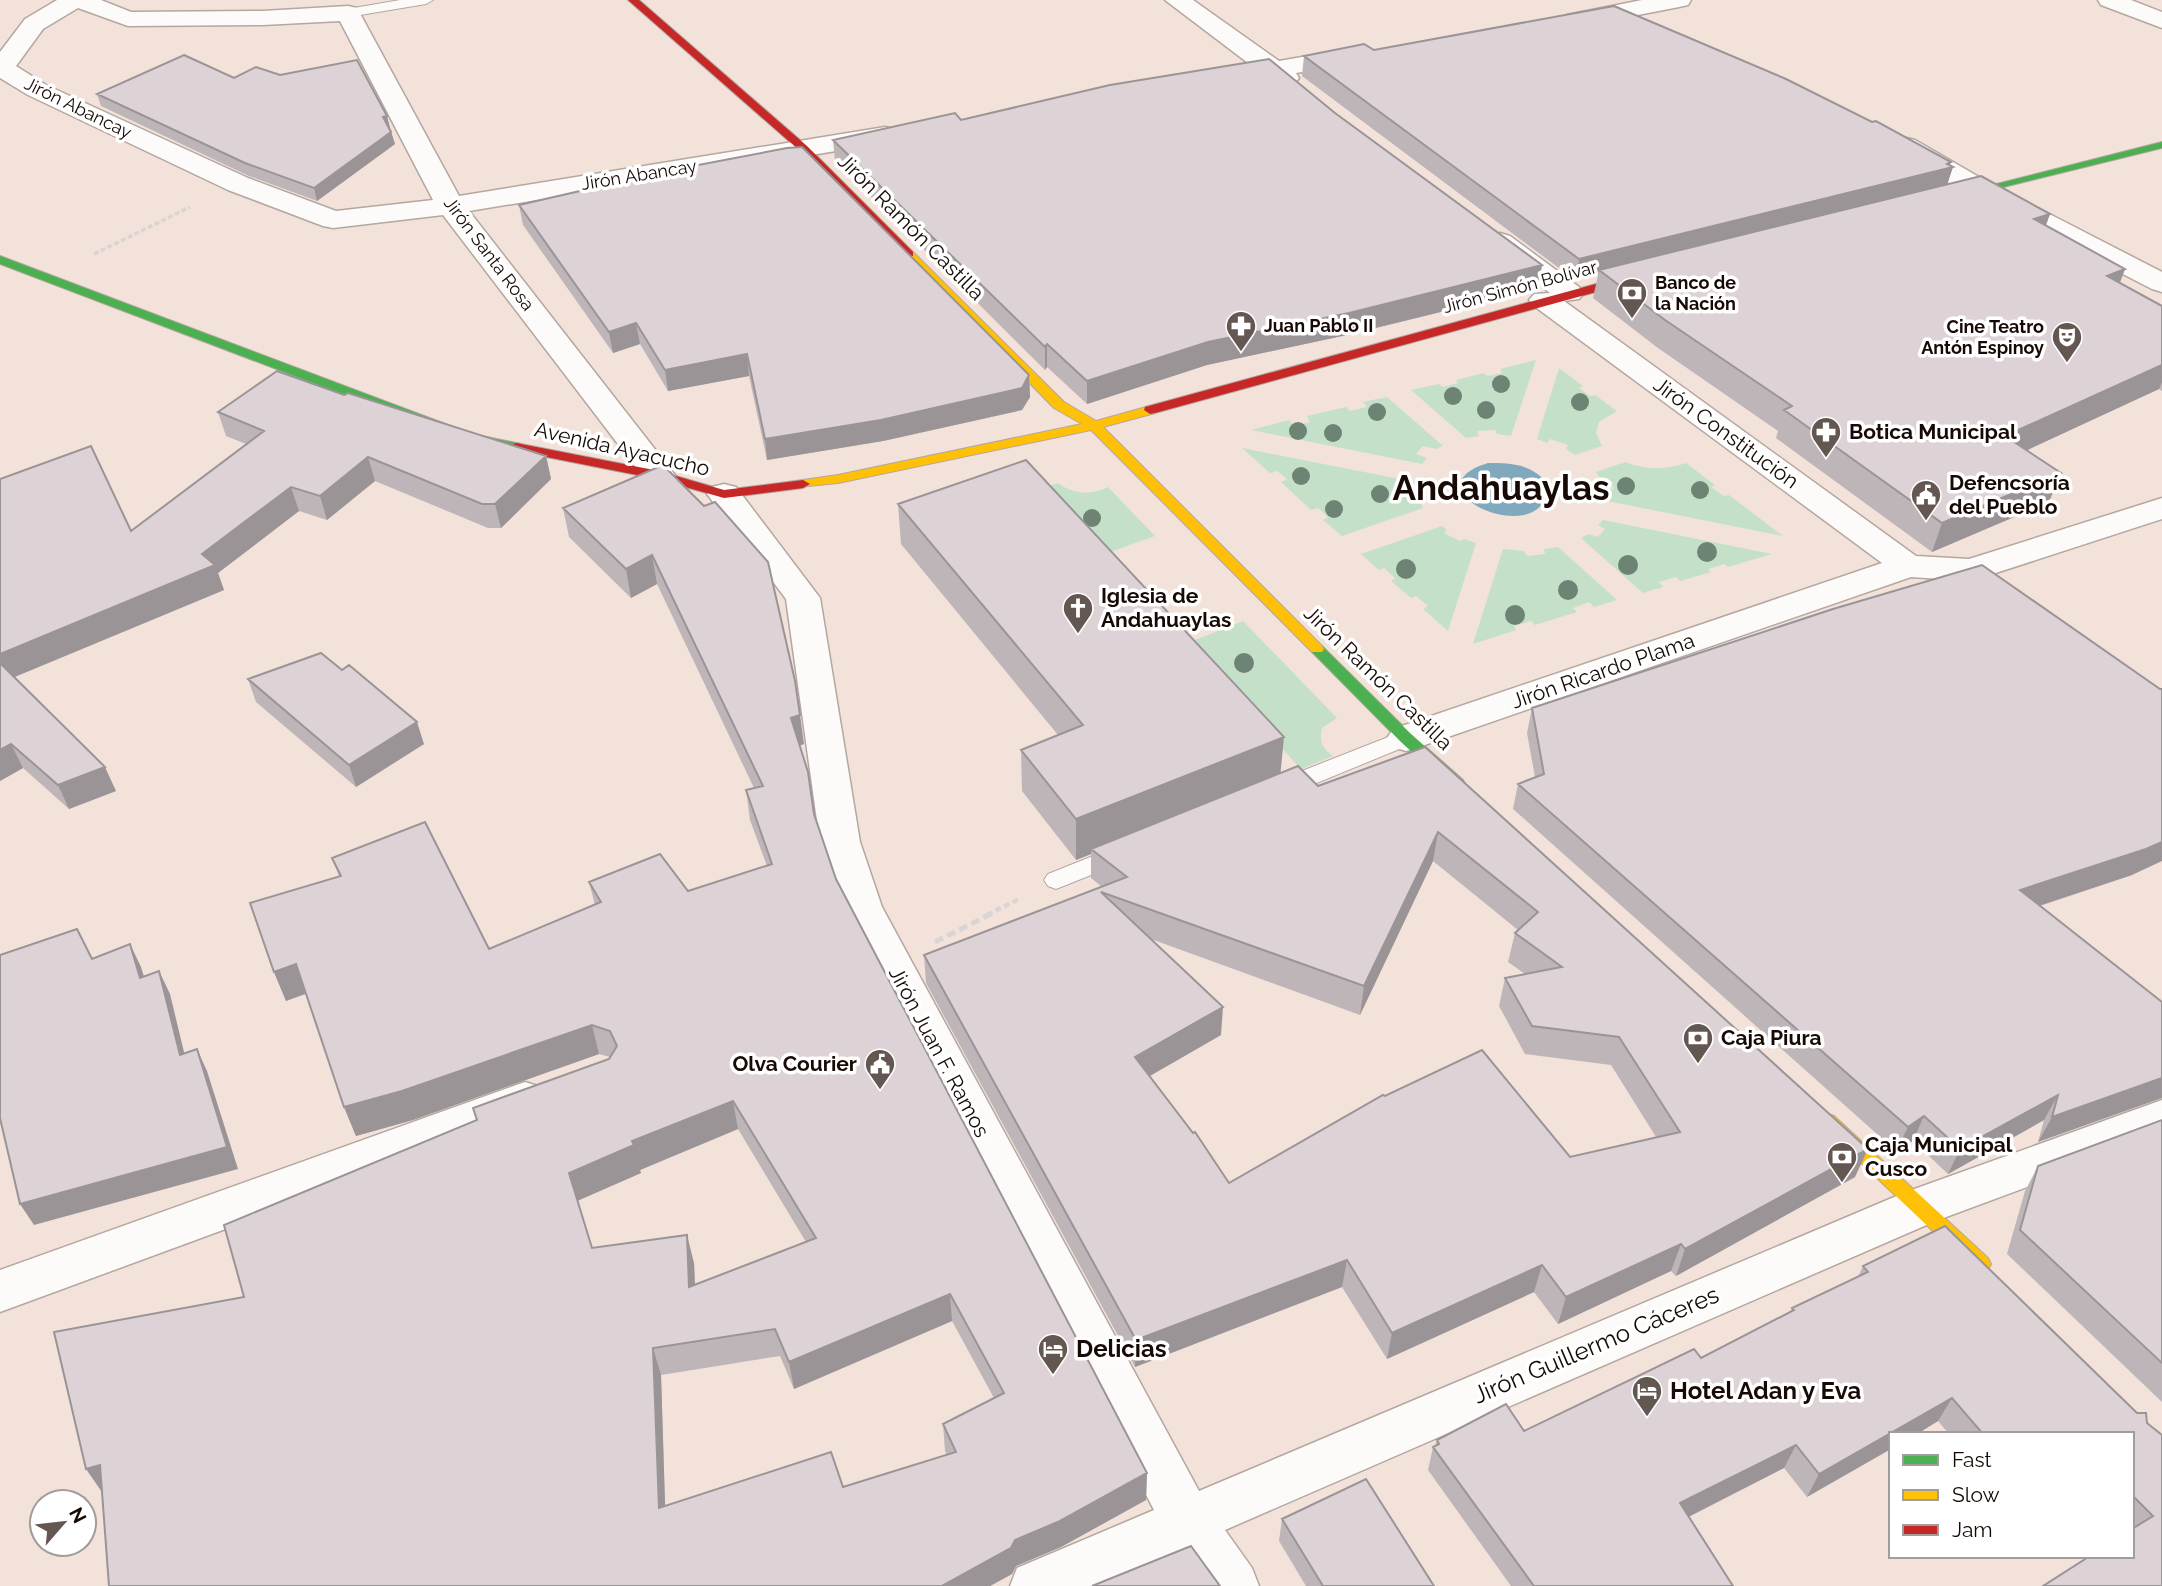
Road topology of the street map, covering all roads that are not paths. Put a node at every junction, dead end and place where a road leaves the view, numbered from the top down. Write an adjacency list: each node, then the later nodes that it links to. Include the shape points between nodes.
1 (74, 0): 14 (street, via 34,24)
2 (79, 0): 8 (street, via 128,19)
3 (426, 0): 8 (lane)
4 (633, 0): 21 (street, Jirón Ramón Castilla)
5 (1177, 0): 15 (street)
6 (1679, 0): 9 (street)
7 (2110, 0): 10 (street)
8 (348, 13): 24 (street, Jirón Santa Rosa)
9 (1614, 15): 11 (street); 12 (street)
10 (2162, 21)
11 (1546, 25)
12 (1652, 31)
13 (1384, 51): 15 (street)
14 (0, 67): 24 (street, Jirón Abancay, via 37,90 238,184 333,220)
15 (1275, 70): 16 (street); 17 (street)
16 (1208, 81)
17 (1304, 94)
18 (911, 130): 21 (street, Jirón Abancay)
19 (1888, 136): 22 (street)
20 (2162, 145): 22 (street)
21 (803, 148): 24 (street, Jirón Abancay); 30 (street, Jirón Ramón Castilla, via 1059,405)
22 (1981, 190): 23 (street); 28 (street)
23 (1928, 203)
24 (450, 206): 31 (street, Jirón Santa Rosa)
25 (1483, 229): 29 (street, Jirón Constitución)
26 (0, 260): 31 (street, Avenida Ayacucho, via 468,437)
27 (1662, 270): 29 (street, Jirón Simón Bolívar)
28 (2162, 283)
29 (1556, 297): 30 (street, Jirón Simón Bolívar); 34 (street, Jirón Constitución)
30 (1094, 425): 32 (street, Avenida Ayacucho, via 838,479); 37 (street, Jirón Ramón Castilla)
31 (659, 475): 32 (street, Avenida Ayacucho)
32 (724, 494): 48 (street, Jirón Juan F. Ramos, via 803,598 840,842 862,907)
33 (2162, 508): 35 (street, Jirón Ricardo Plama)
34 (1908, 566): 35 (street, Jirón Ricardo Plama); 37 (street, Jirón Ricardo Plama)
35 (1971, 570): 36 (street)
36 (2005, 593)
37 (1406, 738): 38 (street, Jirón Ramón Castilla); 39 (lane, Jirón Ricardo Plama)
38 (1468, 794)
39 (1256, 799)
40 (1143, 844): 41 (lane)
41 (1056, 880)
42 (560, 1087): 47 (street)
43 (1818, 1112): 45 (street)
44 (2162, 1118): 45 (street, Jirón Guillermo Cáceres)
45 (1922, 1206): 46 (street); 48 (street, Jirón Guillermo Cáceres)
46 (1992, 1274)
47 (0, 1291)
48 (1187, 1520): 49 (street, Jirón Guillermo Cáceres); 50 (street, Jirón Juan F. Ramos)
49 (1036, 1586)
50 (1233, 1586)

